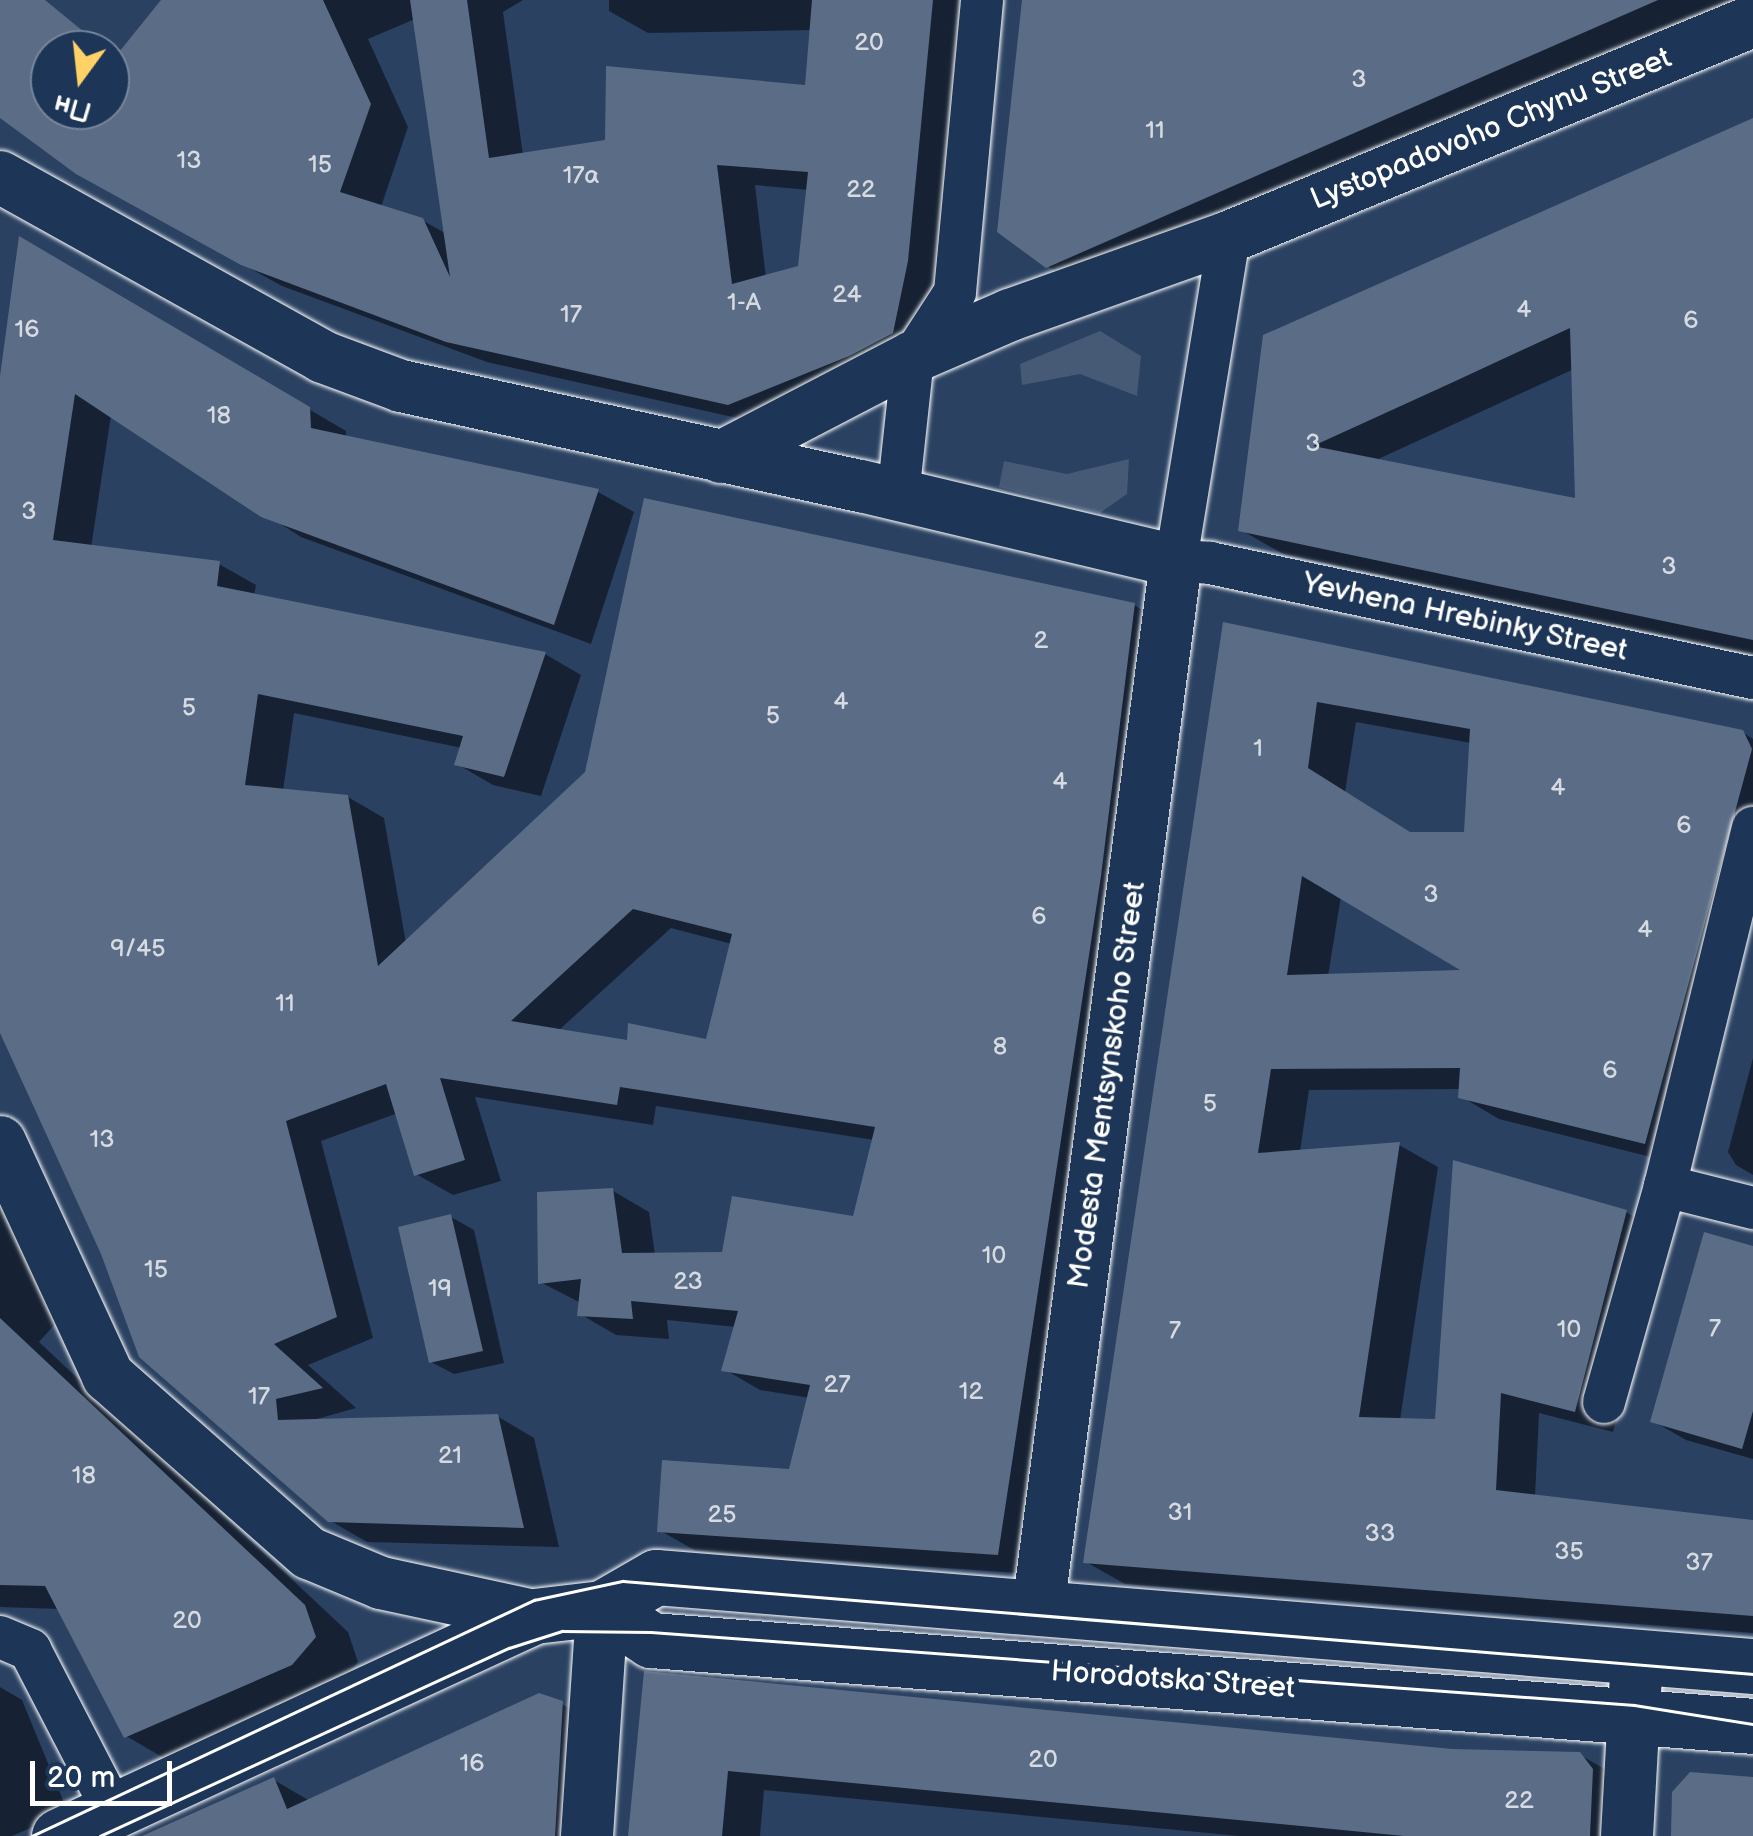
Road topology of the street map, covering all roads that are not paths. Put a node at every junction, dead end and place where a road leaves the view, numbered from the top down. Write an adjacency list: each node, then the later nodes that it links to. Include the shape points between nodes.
1 (982, 0): 5 (street, via 955,292)
2 (1753, 21): 4 (street, Lystopadovoho Chynu Street)
3 (0, 177): 6 (street, via 323,357 402,386)
4 (1230, 237): 5 (street, Lystopadovoho Chynu Street); 8 (street)
5 (913, 357): 6 (street, Lystopadovoho Chynu Street); 7 (street)
6 (722, 457): 7 (street)
7 (898, 496): 8 (street)
8 (1176, 562): 9 (street, Yevhena Hrebinky Street); 16 (street, Modesta Mentsynskoho Street)
9 (1753, 678)
10 (1753, 828): 12 (street)
11 (0, 1142): 17 (street, via 108,1376 309,1552 381,1583)
12 (1665, 1186): 13 (street); 14 (street)
13 (1753, 1208)
14 (1604, 1402)
15 (602, 1608): 16 (main road, Horodotska Street, via 656,1577); 17 (main road, Horodotska Street); 21 (main road, Horodotska Street, via 650,1640); 26 (street)
16 (1038, 1609): 19 (main road, Horodotska Street); 21 (main road)
17 (534, 1616): 24 (main road, Horodotska Street)
18 (0, 1637): 24 (street, via 30,1650)
19 (1636, 1656): 20 (main road, Horodotska Street); 22 (street)
20 (1753, 1666)
21 (1034, 1670): 22 (main road, Horodotska Street)
22 (1632, 1717): 23 (main road, Horodotska Street); 27 (street)
23 (1753, 1726)
24 (113, 1810): 25 (main road, Horodotska Street)
25 (59, 1836)
26 (587, 1836)
27 (1626, 1836)

